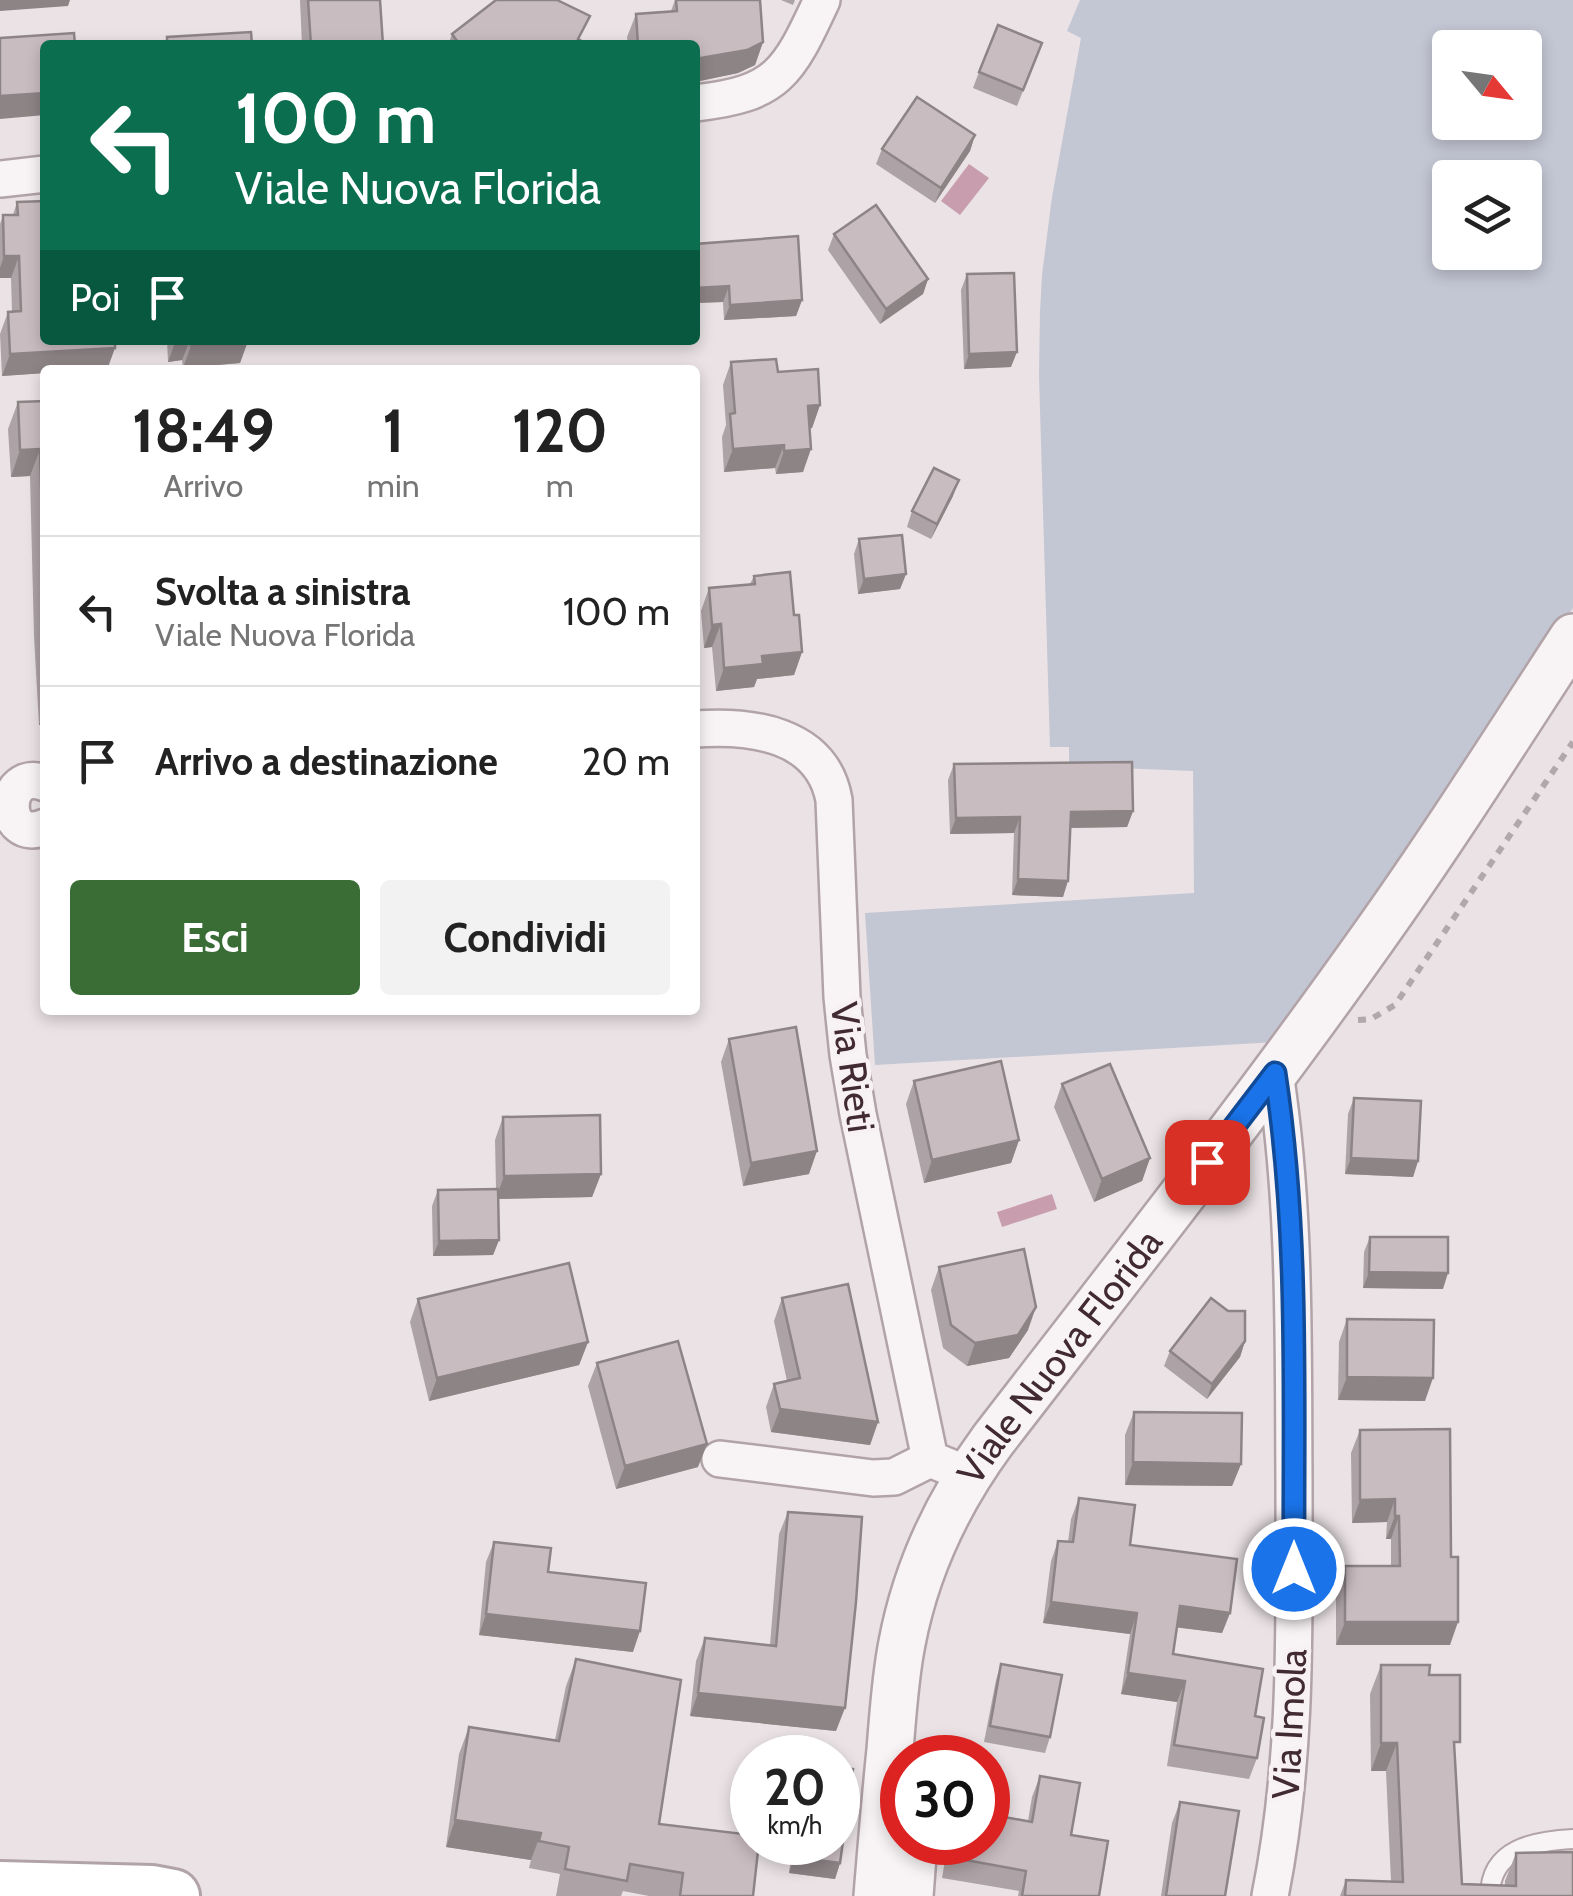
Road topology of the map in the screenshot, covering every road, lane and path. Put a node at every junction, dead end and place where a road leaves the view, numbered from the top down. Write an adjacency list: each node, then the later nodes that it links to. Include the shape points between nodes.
1 (822, 0): 2 (street, via 798,49 771,82)
2 (700, 102)
3 (40, 175): 4 (street)
4 (0, 179)
5 (1573, 637): 12 (street, Viale Nuova Florida)
6 (1573, 684): 11 (street, Viale Nuova Florida)
7 (700, 729): 14 (street, Via Rieti, via 747,728 778,736 803,750 828,779 842,998 858,1114)
8 (1573, 742): 11 (path, via 1395,1005 1371,1019)
9 (40, 781): 10 (street, via 14,788)
10 (14, 820)
11 (1347, 1021): 12 (street, Viale Nuova Florida)
12 (1278, 1091): 14 (street, Viale Nuova Florida, via 1005,1425); 15 (street, Viale Nuova Florida, via 986,1505 938,1610); 22 (street, Via Imola, via 1293,1278 1294,1686)
13 (720, 1459): 14 (street, via 873,1478)
14 (950, 1467): 20 (street, Viale Nuova Florida, via 902,1641)
15 (922, 1735)
16 (1573, 1840): 23 (lane, via 1528,1844 1510,1854 1494,1875)
17 (912, 1865): 21 (street)
18 (0, 1888): 19 (main road)
19 (173, 1896)
20 (877, 1896)
21 (910, 1896)
22 (1270, 1896)
23 (1490, 1896)

